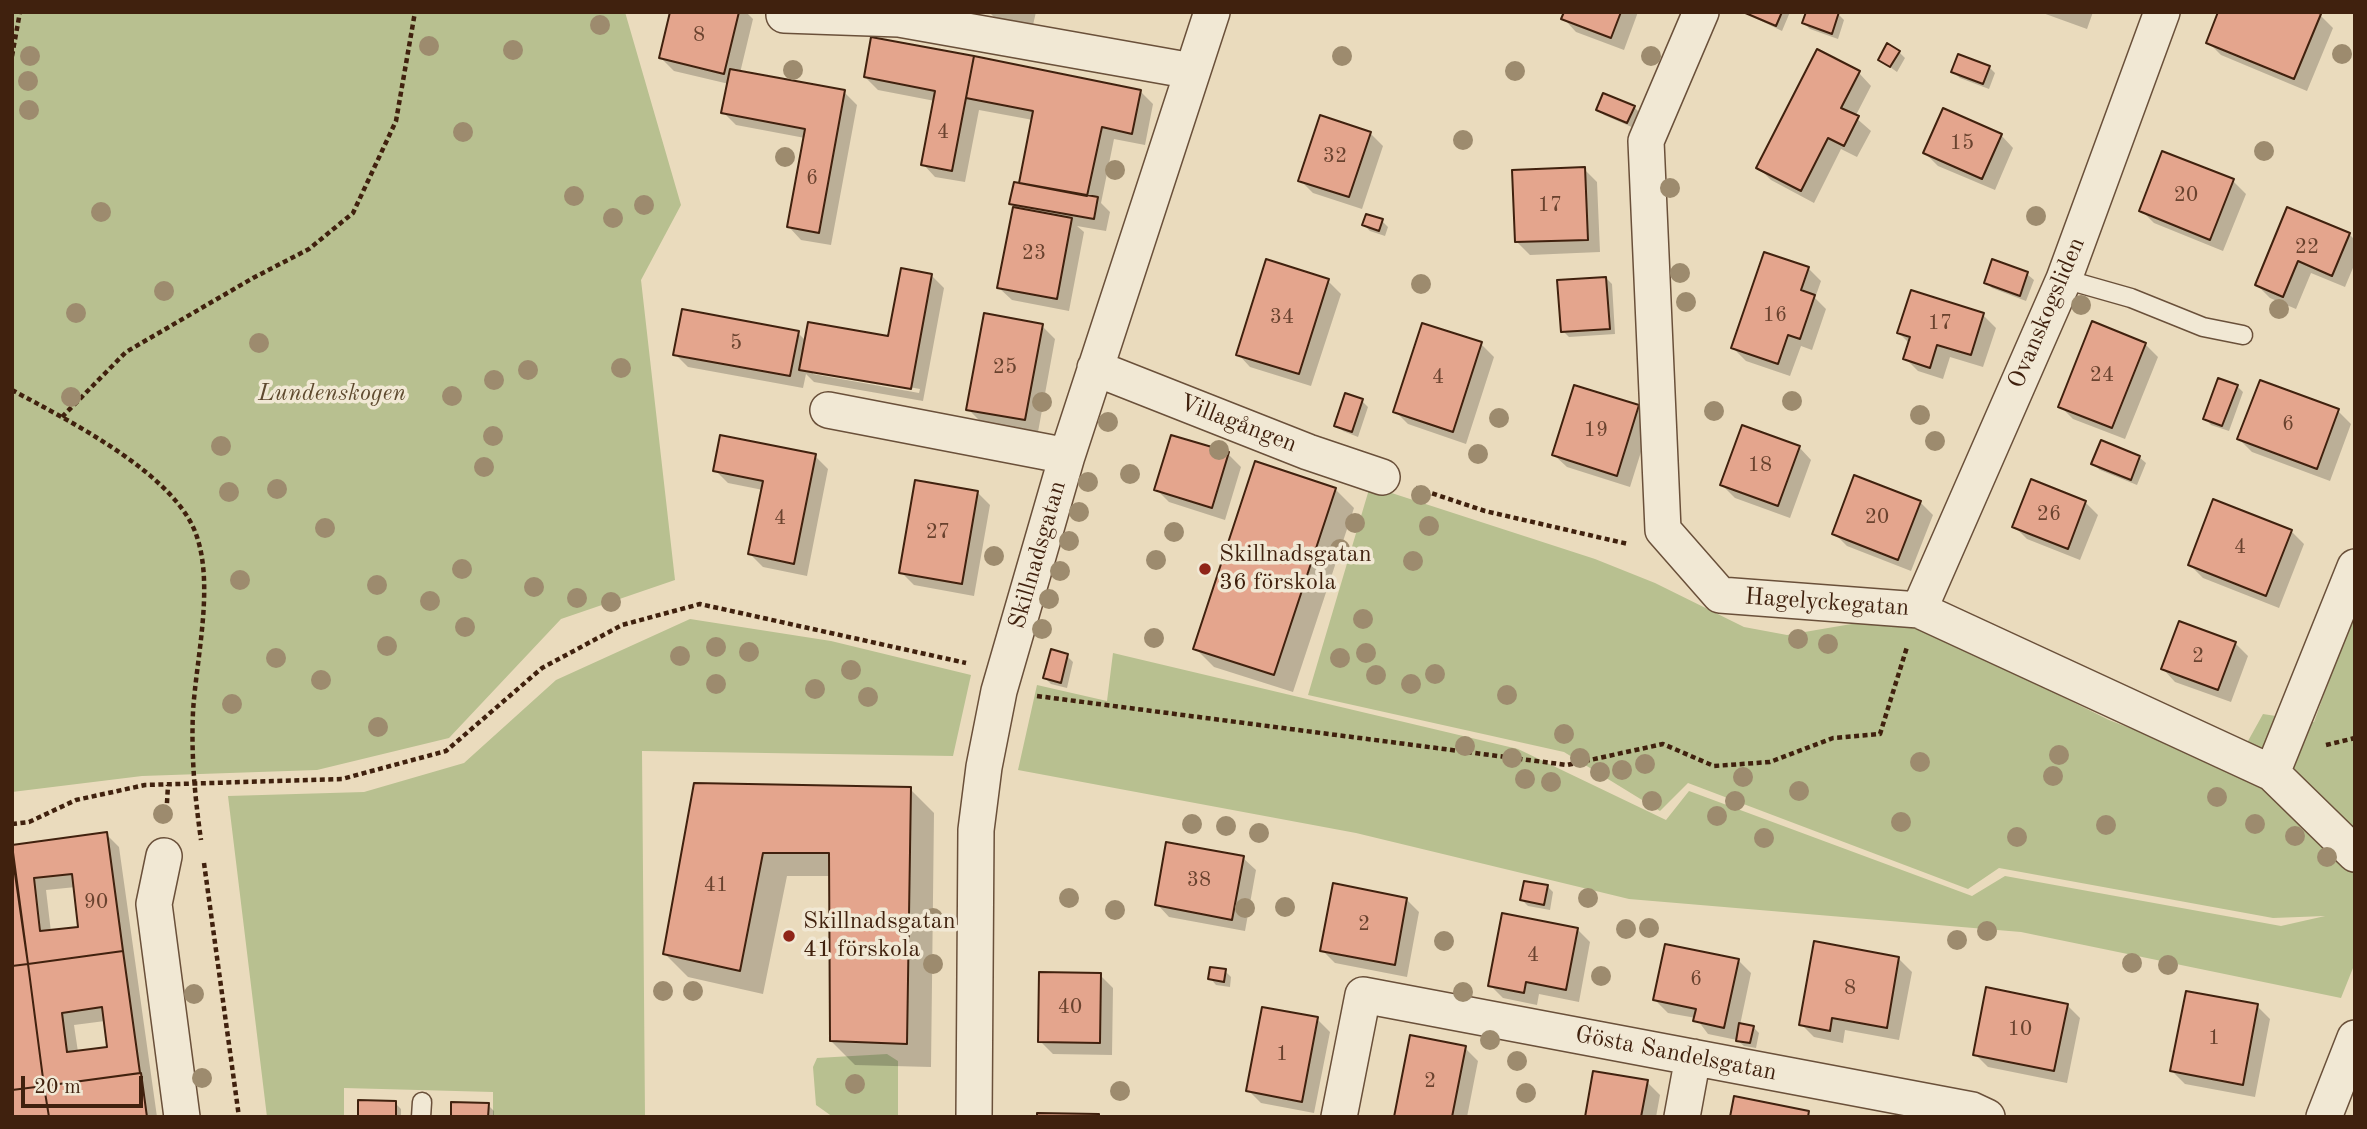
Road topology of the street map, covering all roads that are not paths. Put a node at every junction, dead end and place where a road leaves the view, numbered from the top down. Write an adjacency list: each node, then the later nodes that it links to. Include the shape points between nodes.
1 (1212, 12): 5 (street, Skillnadsgatan)
2 (1701, 12): 13 (street, Hagelyckegatan, via 1646,141 1663,530 1720,595)
3 (2162, 12): 6 (street, Ovanskogsliden)
4 (785, 15): 5 (street, via 899,19)
5 (1192, 71): 8 (street, Skillnadsgatan)
6 (2064, 279): 7 (lane, via 2130,298 2203,327); 13 (street, Ovanskogsliden)
7 (2243, 335)
8 (1095, 368): 10 (street, Skillnadsgatan); 11 (street, Villagången)
9 (828, 410): 10 (street)
10 (1067, 456): 20 (street, Skillnadsgatan, via 1002,681 984,767 976,830)
11 (1382, 477)
12 (2355, 567): 14 (street)
13 (1919, 610): 14 (street, Hagelyckegatan)
14 (2272, 773): 15 (street, Hagelyckegatan)
15 (2355, 855)
16 (164, 856): 19 (street, via 153,904)
17 (2355, 1038): 24 (street)
18 (1693, 1057): 21 (street, Gösta Sandelsgatan, via 1363,996); 22 (street); 23 (street, Gösta Sandelsgatan, via 1972,1110)
19 (182, 1117)
20 (974, 1117)
21 (1339, 1117)
22 (1682, 1117)
23 (1987, 1117)
24 (2324, 1117)

